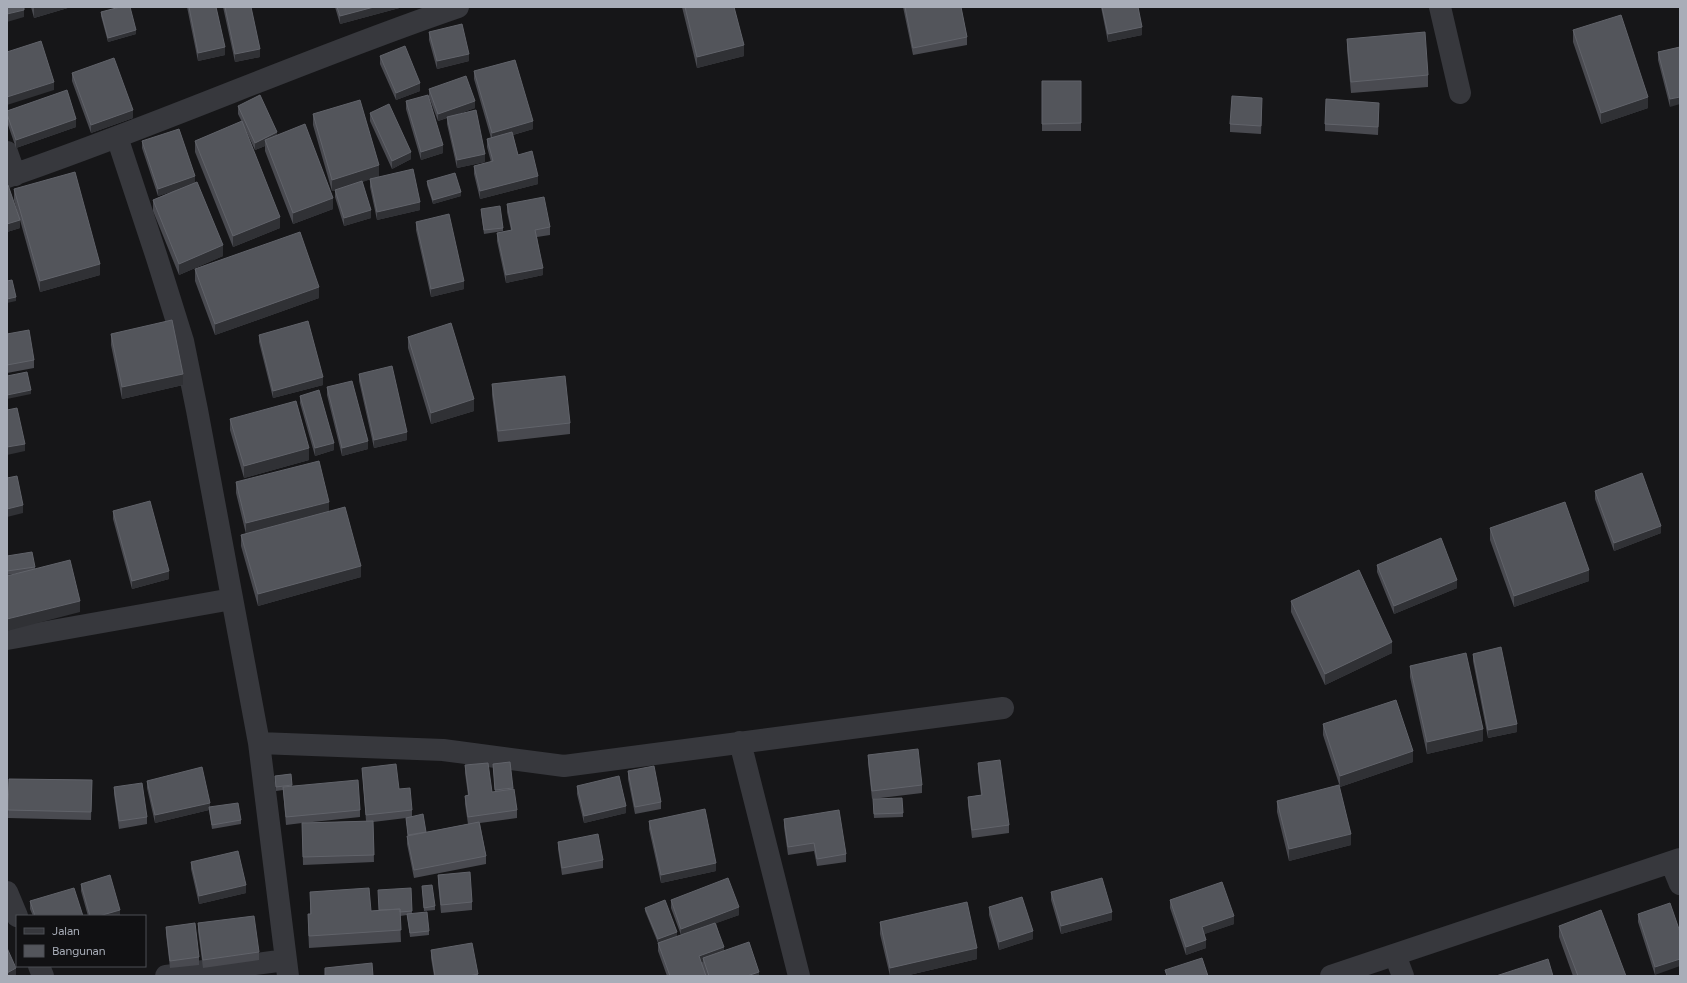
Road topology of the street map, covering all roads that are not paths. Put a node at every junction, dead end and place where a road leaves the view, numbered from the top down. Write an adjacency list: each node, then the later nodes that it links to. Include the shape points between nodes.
1 (1440, 7): 3 (street)
2 (446, 9): 4 (street)
3 (1460, 93)
4 (117, 137): 6 (street); 7 (street, via 183,340)
5 (7, 152): 6 (street)
6 (11, 176)
7 (232, 599): 8 (street); 11 (street)
8 (7, 639)
9 (1003, 708): 10 (street)
10 (740, 742): 11 (street, via 564,766 443,750); 19 (street)
11 (259, 743): 17 (street)
12 (1676, 860): 13 (street); 16 (street)
13 (1680, 884)
14 (7, 892): 15 (street)
15 (17, 915)
16 (1395, 955): 20 (street); 21 (street)
17 (287, 968): 18 (street)
18 (166, 976)
19 (799, 976)
20 (1332, 976)
21 (1403, 976)

